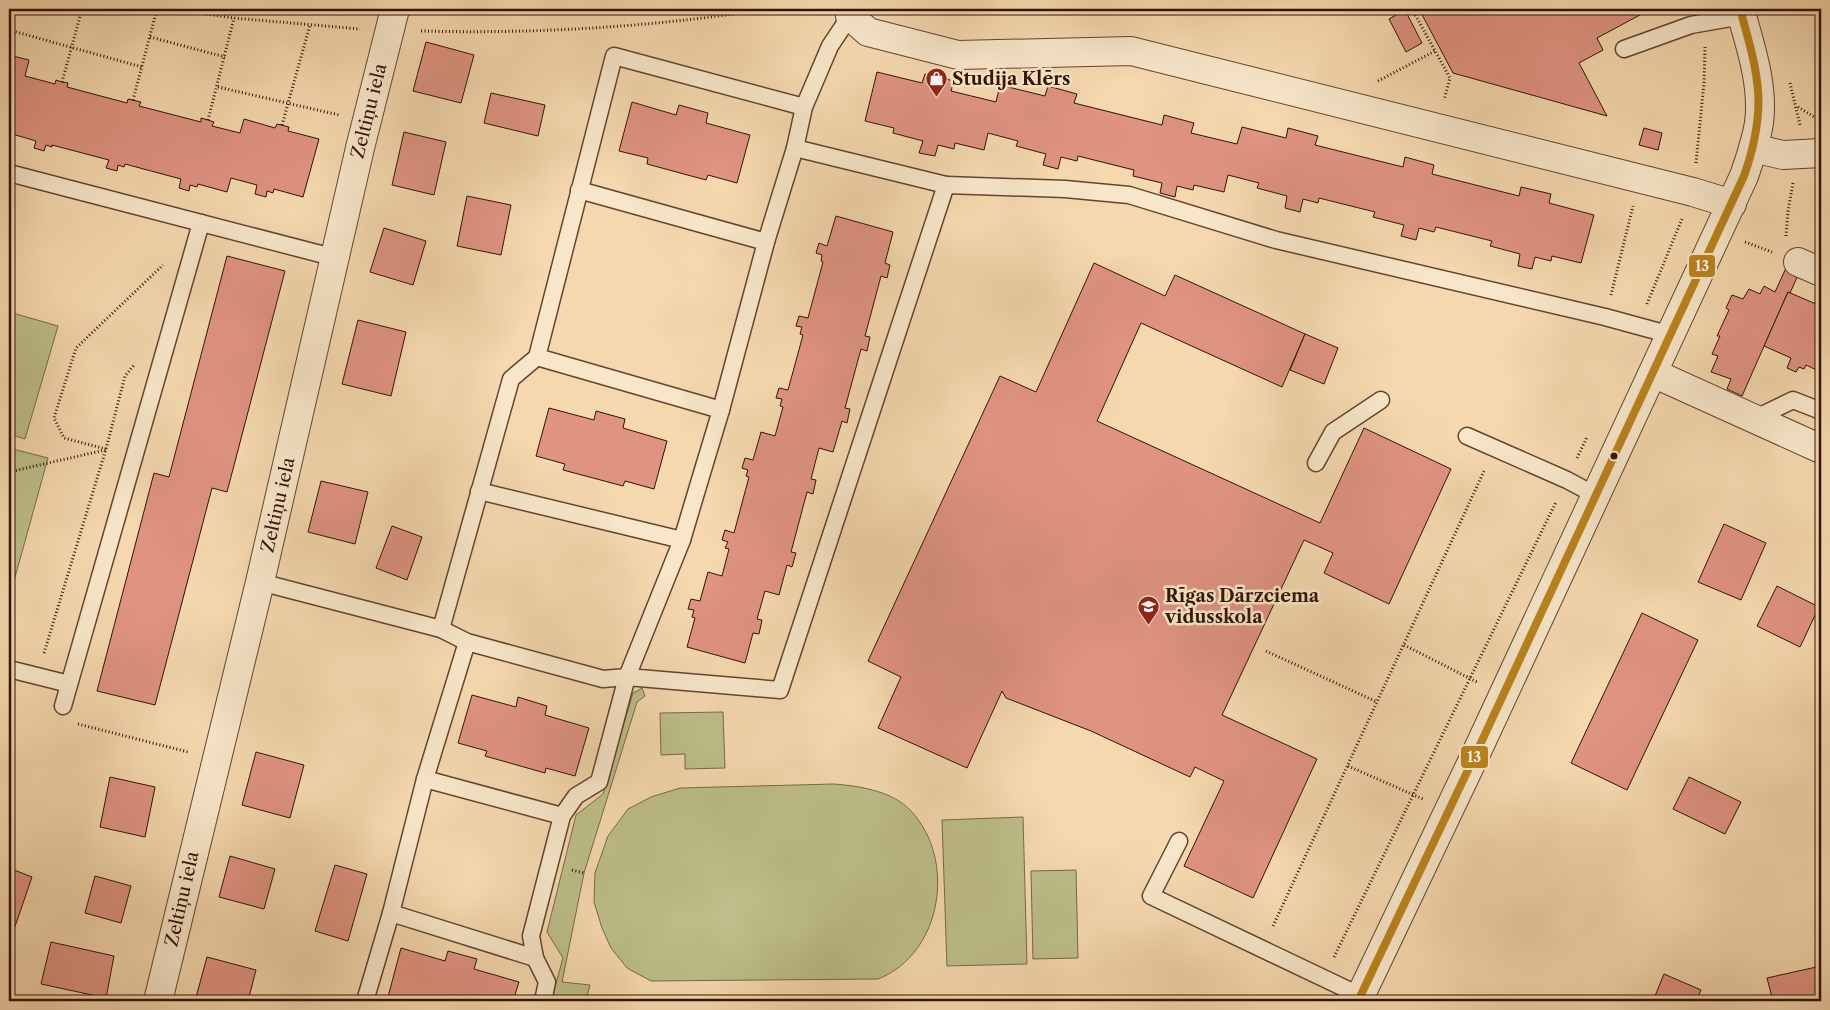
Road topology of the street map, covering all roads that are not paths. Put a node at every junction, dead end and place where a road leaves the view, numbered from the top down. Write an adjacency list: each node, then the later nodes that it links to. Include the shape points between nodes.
1 (1741, 12): 4 (lane); 7 (street, via 1754,60 1759,96 1759,122)
2 (850, 13): 5 (lane, via 830,46); 12 (street, via 868,32 958,56 1131,50)
3 (392, 20): 15 (street, Zeltiņu iela)
4 (1624, 49)
5 (804, 108): 6 (lane); 11 (lane, via 614,56)
6 (795, 148): 10 (lane); 14 (lane)
7 (1753, 148): 8 (street, via 1783,155); 12 (street)
8 (1810, 154)
9 (9, 173): 13 (lane)
10 (946, 185): 16 (lane, via 1065,188 1129,195 1276,240); 33 (lane, via 780,690)
11 (579, 190): 14 (lane); 17 (lane)
12 (1732, 204): 16 (street)
13 (202, 224): 15 (lane); 34 (lane)
14 (766, 242): 20 (lane)
15 (336, 258): 29 (street, Zeltiņu iela)
16 (1671, 335): 18 (street)
17 (537, 357): 20 (lane); 26 (lane, via 511,379)
18 (1653, 373): 22 (street); 27 (street)
19 (1381, 400): 25 (lane, via 1333,432)
20 (722, 410): 28 (lane)
21 (1821, 411): 22 (lane, via 1794,400)
22 (1754, 419): 24 (street)
23 (1466, 436): 27 (lane)
24 (1821, 449)
25 (1316, 463)
26 (479, 491): 28 (lane); 30 (lane)
27 (1595, 495): 41 (street)
28 (682, 540): 33 (lane)
29 (260, 582): 30 (lane); 42 (street, Zeltiņu iela)
30 (441, 629): 31 (lane)
31 (467, 642): 33 (lane, via 603,679); 36 (lane)
32 (9, 669): 34 (lane)
33 (627, 677): 37 (lane, via 599,782 576,796)
34 (69, 684): 35 (lane)
35 (63, 706)
36 (425, 780): 37 (lane); 39 (lane)
37 (562, 816): 40 (lane, via 531,936)
38 (1179, 841): 41 (lane, via 1151,896)
39 (391, 913): 40 (lane); 43 (lane)
40 (535, 958): 44 (lane, via 547,982)
41 (1360, 999)
42 (158, 1001)
43 (365, 1001)
44 (543, 1001)

